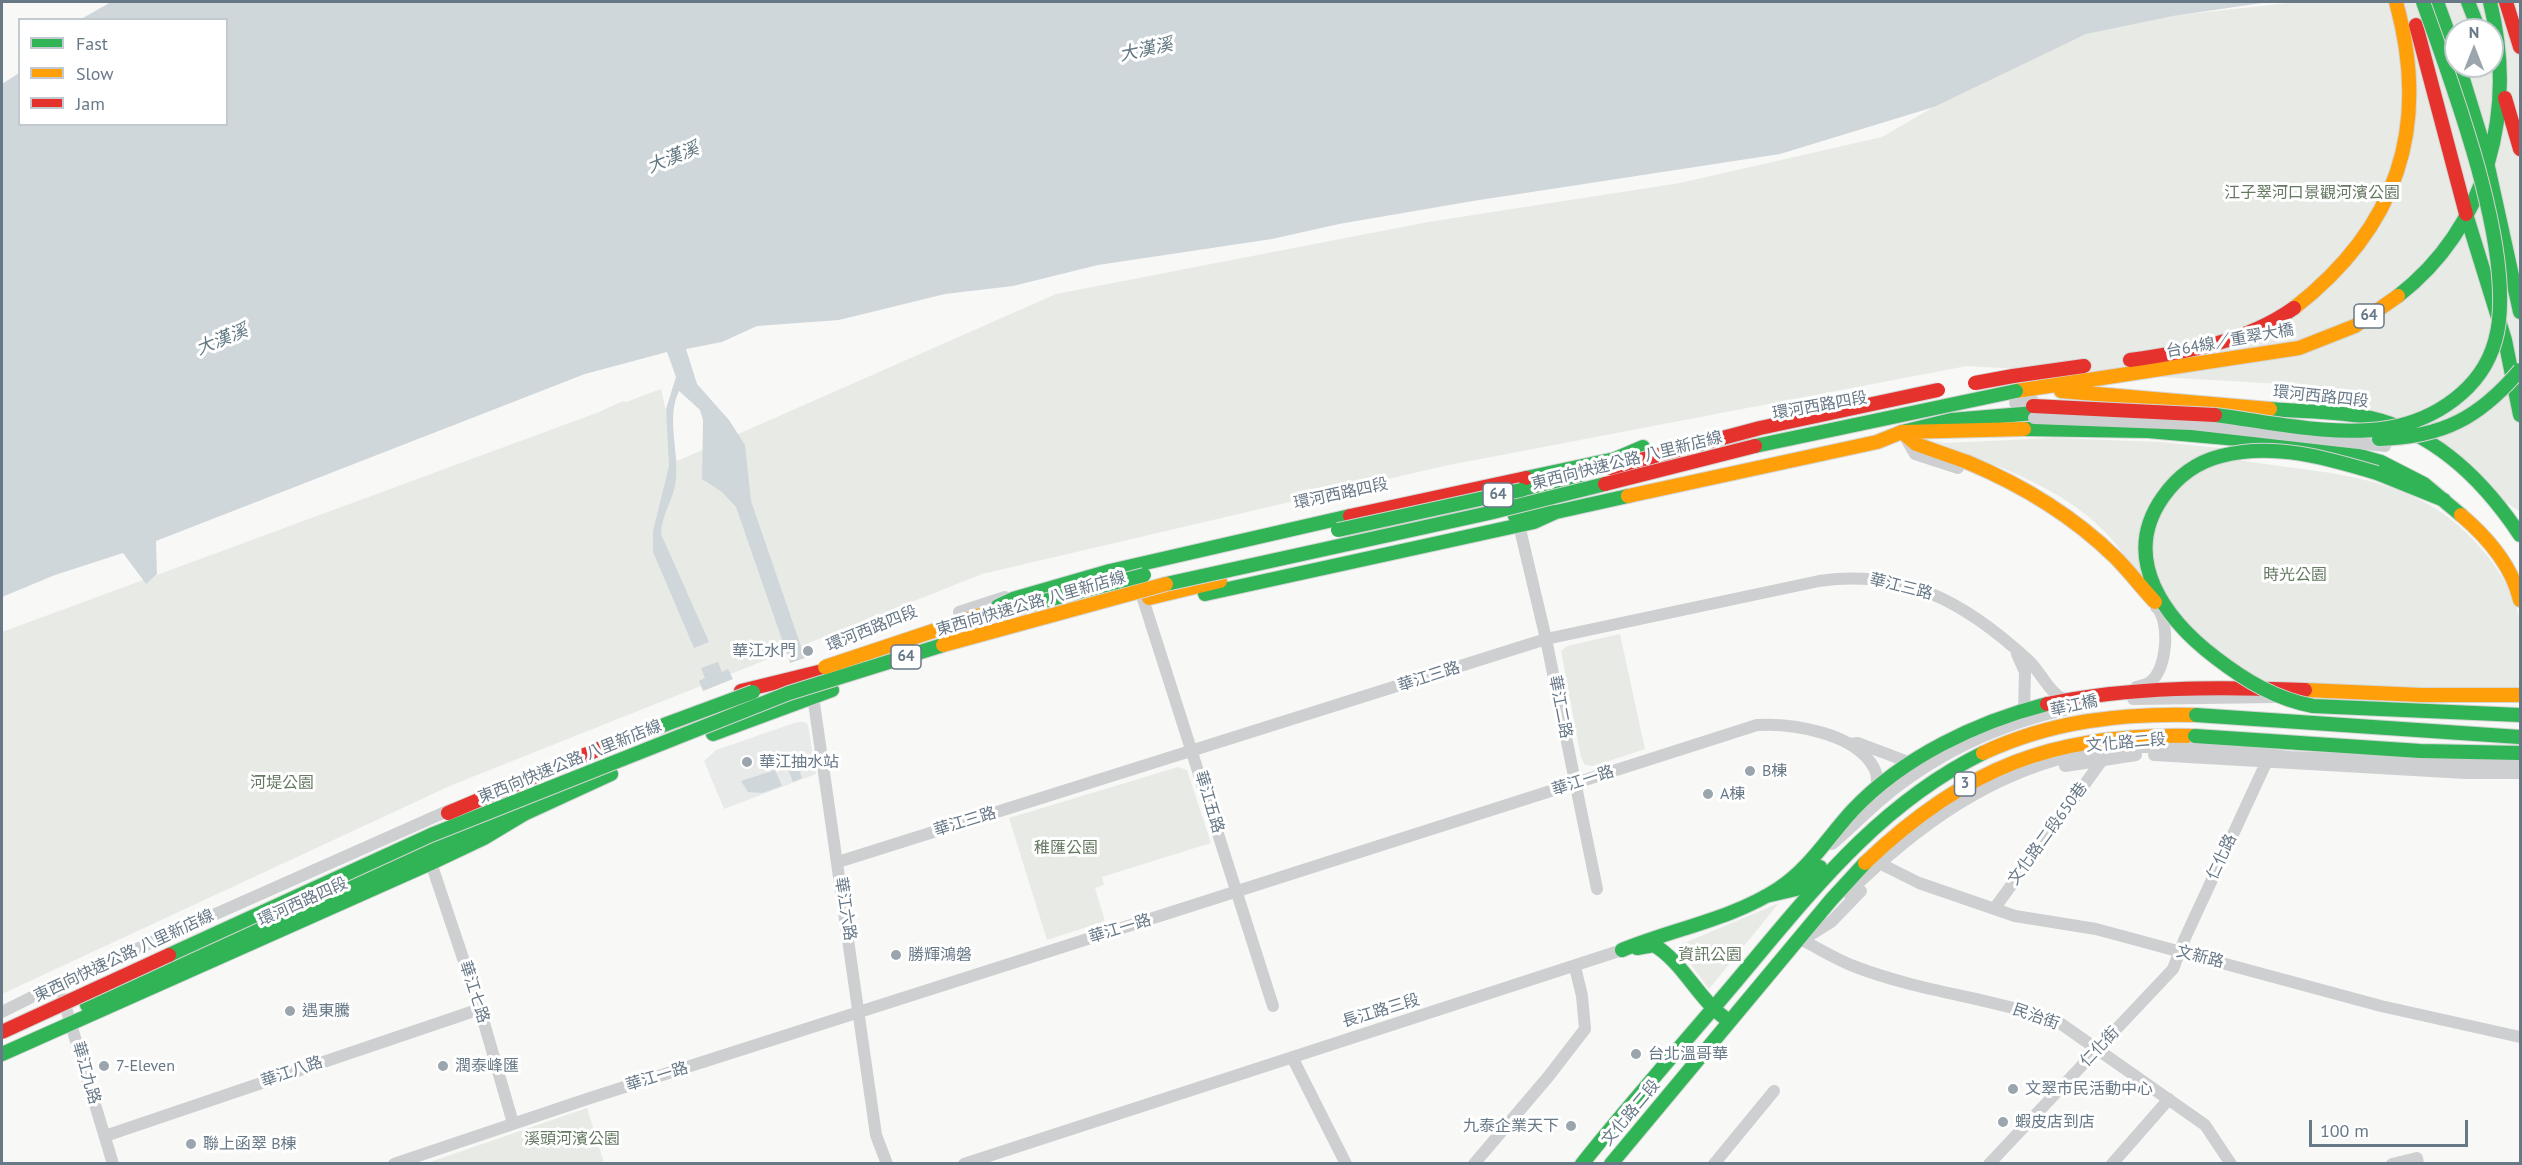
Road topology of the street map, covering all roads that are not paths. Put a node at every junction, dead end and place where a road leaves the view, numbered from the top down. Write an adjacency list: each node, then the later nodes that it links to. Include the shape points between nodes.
1 (2396, 2): 25 (main road, 台64線／重翠大橋 / 64, via 2407,41 2411,87 2408,128 2398,172 2380,213 2358,247 2328,280 2296,307 2223,342)
2 (2408, 2): 31 (main road, bridge, via 2452,172 2505,340)
3 (2416, 2): 29 (street, via 2468,168 2493,284 2490,339 2477,367 2462,385 2420,413 2384,421 2348,422 2143,404)
4 (2423, 2): 29 (main road, bridge, via 2476,166 2499,278 2501,311 2496,341 2483,369 2467,389 2421,419 2385,428 2143,409)
5 (2437, 2): 14 (main road)
6 (2451, 2): 11 (main road)
7 (2468, 2): 12 (main road)
8 (2474, 2): 13 (street)
9 (2490, 2): 28 (main road, 台64線／重翠大橋 / 64, bridge, via 2502,65 2497,137 2483,182 2464,221 2440,256 2408,289 2349,328 2300,347)
10 (2506, 2): 15 (main road)
11 (2457, 18)
12 (2474, 18)
13 (2481, 18)
14 (2444, 21)
15 (2520, 47)
16 (2464, 78): 23 (main road, via 2483,144)
17 (2477, 78): 22 (main road)
18 (2497, 78): 21 (main road)
19 (2503, 78): 20 (street)
20 (2520, 127)
21 (2520, 149)
22 (2504, 171)
23 (2520, 312)
24 (2520, 370): 29 (main road, bridge, via 2483,410 2458,425 2410,438 2349,437 2152,416)
25 (2013, 376): 42 (main road, 東西向快速公路 八里新店線 / 64, bridge, via 1760,428 1529,489 1216,557)
26 (2520, 381): 29 (street, bridge, via 2486,416 2461,431 2411,445 2349,443)
27 (1994, 402): 28 (main road); 30 (main road, 環河西路四段, via 1952,402); 38 (main road, 環河西路四段, via 2017,393 2069,391 2370,418 2409,431 2447,453 2481,486)
28 (2016, 402): 29 (main road); 32 (main road, 東西向快速公路 八里新店線 / 64, bridge); 33 (main road)
29 (2034, 409)
30 (1896, 410): 33 (main road); 34 (main road, 環河西路四段, via 1862,405); 46 (main road, 環河西路四段, via 1762,433 1150,580)
31 (2520, 415)
32 (1857, 422): 39 (main road, bridge, via 1524,517); 96 (main road, 東西向快速公路 八里新店線 / 64, bridge, via 1489,513 1179,580 994,630 789,693 431,835)
33 (1902, 432): 35 (main road, 環河西路四段, via 2148,431 2328,447 2403,471); 36 (main road, 環河西路四段, via 1877,441); 41 (street, via 2002,471 2063,503 2111,545); 43 (main road, bridge, via 1916,444 2001,475 2038,495 2117,559)
34 (1643, 447): 42 (main road, via 1615,459 1110,571 1013,599); 46 (street, 環河西路四段, via 1132,560 982,603 851,652)
35 (2444, 500): 40 (main road, 環河西路四段, via 2494,548 2516,584); 43 (main road, bridge, via 2377,473 2319,457 2251,451 2211,459 2188,470 2160,498 2148,524 2145,545 2151,582)
36 (1556, 512): 37 (main road, 環河西路四段); 39 (main road, 環河西路四段, via 1531,512 1476,524 1457,522 1183,582)
37 (1519, 525): 39 (main road, 環河西路四段, via 1171,602); 44 (street, 華江二路)
38 (2520, 535)
39 (1146, 598): 50 (main road, 環河西路四段, via 934,654); 60 (street, 華江五路)
40 (2520, 600)
41 (2161, 611): 47 (street, via 2237,678); 48 (street, via 2166,637 2158,672 2151,682)
42 (984, 614): 93 (main road, 東西向快速公路 八里新店線 / 64, bridge, via 610,744 429,821)
43 (2186, 633): 54 (main road, bridge, via 2250,684 2292,703)
44 (1546, 639): 45 (street, 華江三路, via 1850,576 1927,590 1965,609); 60 (street, 華江三路); 67 (street, 華江二路)
45 (2015, 650): 51 (street, 華江三路); 53 (street, via 2025,672)
46 (807, 674): 50 (street, 華江六路); 59 (main road, 環河西路四段, via 716,698)
47 (2271, 688): 48 (main road); 49 (main road)
48 (2118, 693): 51 (main road)
49 (2517, 695): 65 (street)
50 (814, 696): 66 (main road, 環河西路四段); 72 (street, 華江六路)
51 (2064, 700): 53 (main road)
52 (2520, 708): 71 (street, bridge, via 2200,697 2120,700 2065,709 1974,740 1908,779)
53 (2024, 711): 63 (main road)
54 (2520, 715)
55 (2027, 735): 56 (main road, 華江橋 / 3, bridge, via 2059,724 2131,713); 77 (main road, via 1999,736 1940,766 1885,804 1796,890); 86 (main road, 華江橋 / 3, via 1963,763 1892,810 1802,902)
56 (2520, 737)
57 (2195, 741): 61 (main road, 3, bridge); 65 (street, bridge, via 2290,757); 80 (main road, 文化路二段 / 3, via 2141,735 2094,740 2012,762 1972,780 1907,823 1867,859)
58 (1848, 744): 63 (street, 華江一路, via 1857,743); 67 (street, 華江一路, via 1811,728 1781,723 1757,725); 69 (street, 華江一路, via 1874,767)
59 (582, 752): 68 (main road, 環河西路四段); 85 (street, 環河西路四段)
60 (1193, 752): 72 (street, 華江三路); 76 (street, 華江五路)
61 (2520, 753)
62 (2103, 759): 64 (street, 文化路二段, via 2163,754); 74 (street, 文化路二段, via 2032,775 1971,802); 78 (street, 文化路二段650巷)
63 (1911, 763): 69 (main road)
64 (2266, 763): 65 (street, 文化路二段, via 2466,773); 82 (street, 仁化路)
65 (2518, 771)
66 (614, 772): 68 (main road, 環河西路四段); 70 (main road, 環河西路四段)
67 (1574, 783): 75 (street, 華江二路); 76 (street, 華江一路)
68 (521, 791): 87 (main road, 環河西路四段)
69 (1877, 791): 71 (main road, via 1851,812)
70 (524, 814): 73 (main road, 環河西路四段); 98 (main road, via 478,828)
71 (1810, 861): 77 (main road)
72 (838, 862): 92 (street, 華江六路)
73 (431, 863): 89 (street, 華江七路); 95 (main road, 環河西路四段)
74 (1885, 866): 78 (street, 文新路, via 1919,883); 80 (street, 文化路二段, via 1831,922)
75 (1597, 889)
76 (1236, 893): 88 (street, 華江五路); 92 (street, 華江一路)
77 (1766, 896): 79 (main road, 長江路三段)
78 (1994, 909): 82 (street, 文新路, via 2096,929)
79 (1718, 917): 81 (main road, 長江路三段); 83 (main road, via 1673,939 1671,947)
80 (1797, 943): 94 (main road, 文化路二段 / 3); 99 (street, 民治街, via 1907,983 2029,1011 2057,1021)
81 (1622, 950): 83 (main road, via 1654,945); 84 (street, 長江路三段)
82 (2181, 952): 97 (street, 文新路, via 2381,1006); 99 (street, 仁化街, via 2173,969)
83 (1677, 965): 90 (main road)
84 (1575, 967): 101 (street, 長江路三段); 106 (street, via 1585,1029)
85 (58, 984): 87 (street, 華江九路); 91 (street, 環河西路四段)
86 (1732, 986): 90 (main road, 文化路二段 / 3)
87 (63, 999): 95 (street, 華江九路); 96 (main road, 環河西路四段)
88 (1273, 1006)
89 (480, 1009): 104 (street, 華江七路); 105 (street, 華江八路)
90 (1711, 1009): 94 (main road); 113 (main road, 文化路二段 / 3)
91 (2, 1012)
92 (860, 1012): 104 (street, 華江一路); 111 (street, 華江六路, via 876,1135)
93 (2, 1017)
94 (1729, 1021): 114 (main road, 文化路二段 / 3)
95 (71, 1022): 100 (main road, 環河西路四段); 105 (street, 華江九路)
96 (2, 1030)
97 (2520, 1037)
98 (2, 1042)
99 (2098, 1049): 103 (street, 民治街); 116 (street, 仁化街)
100 (2, 1054)
101 (1292, 1057): 108 (street, via 1332,1132); 112 (street, 長江路三段)
102 (1774, 1091): 115 (street)
103 (2169, 1099): 117 (street); 118 (street, 民治街, via 2205,1125)
104 (513, 1123): 110 (street, 華江一路)
105 (105, 1136): 109 (street, 華江九路)
106 (1477, 1160)
107 (2417, 1161): 119 (street)
108 (1340, 1162)
109 (113, 1164)
110 (394, 1164)
111 (887, 1164)
112 (964, 1164)
113 (1582, 1164)
114 (1611, 1164)
115 (1714, 1164)
116 (1989, 1164)
117 (2112, 1164)
118 (2231, 1164)
119 (2392, 1164)

